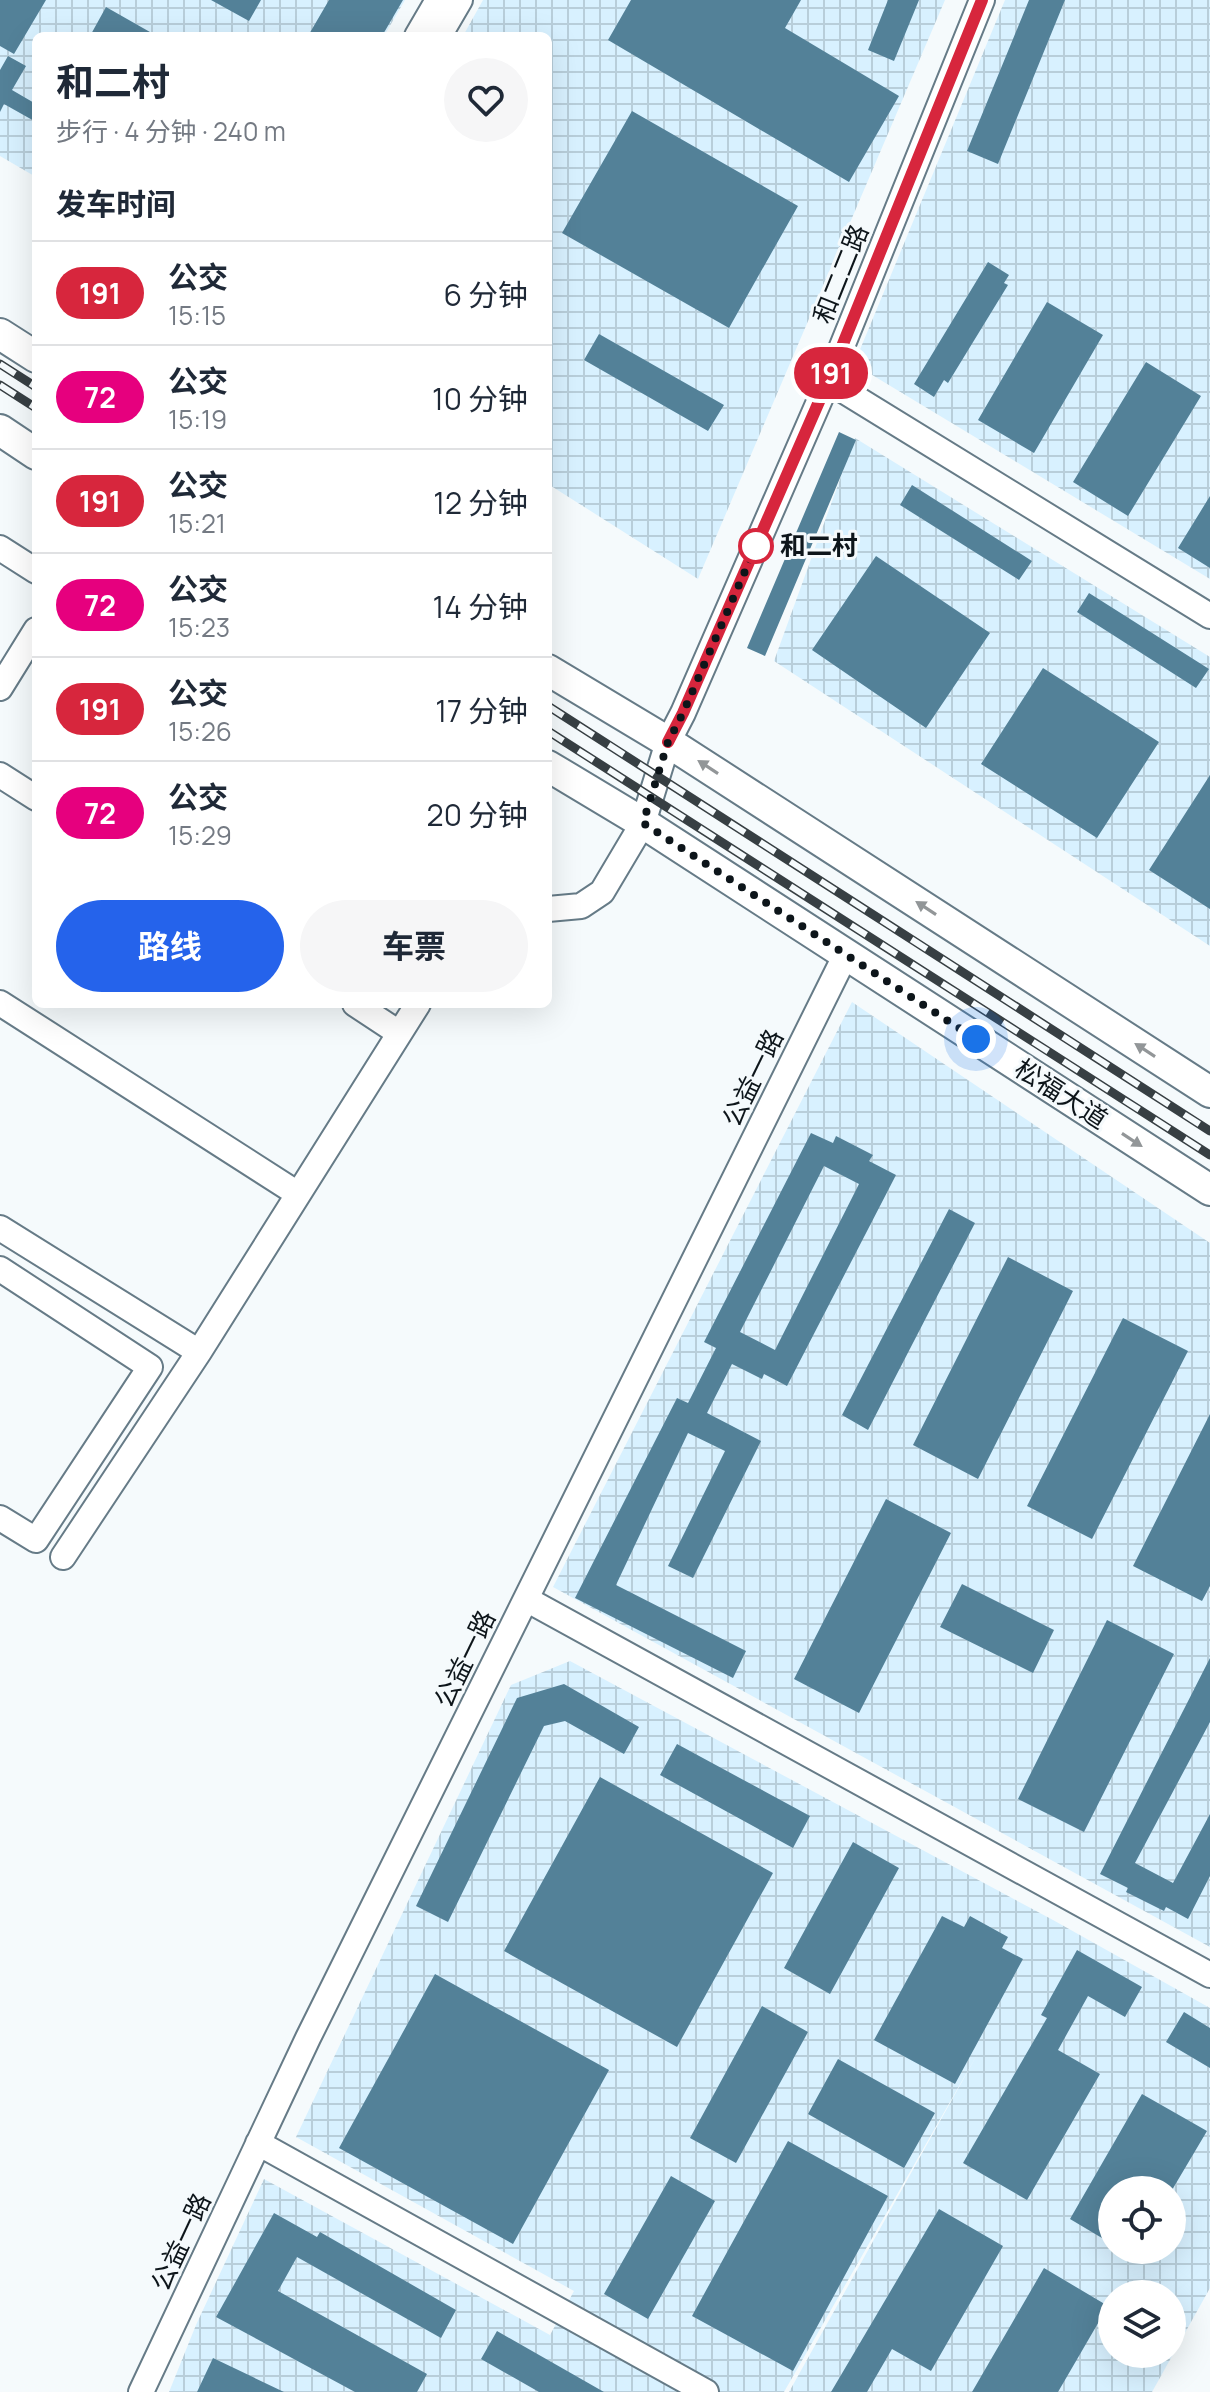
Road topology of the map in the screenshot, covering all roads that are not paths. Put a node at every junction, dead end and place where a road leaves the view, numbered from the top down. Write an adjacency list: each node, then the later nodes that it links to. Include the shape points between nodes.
1 (438, 0): 4 (street)
2 (460, 0): 5 (street)
3 (982, 0): 8 (street, 和二二路)
4 (419, 32)
5 (441, 32)
6 (0, 334): 7 (main road)
7 (32, 354)
8 (828, 381): 13 (street); 17 (street, 和二二路)
9 (0, 430): 10 (main road)
10 (32, 451)
11 (0, 548): 12 (street)
12 (32, 568)
13 (1210, 616)
14 (32, 636): 16 (street)
15 (552, 672): 17 (main road)
16 (0, 688)
17 (668, 742): 21 (street, 和二二路); 28 (main road, one-way to 17)
18 (552, 768): 21 (main road, 松福大道)
19 (0, 775): 20 (street)
20 (32, 795)
21 (643, 823): 22 (street, 和二二路, via 602,892 581,906); 23 (main road, 松福大道)
22 (552, 909)
23 (846, 954): 29 (main road, 松福大道, one-way to 29); 36 (street, 公益一路)
24 (0, 1003): 30 (street)
25 (361, 1008): 27 (street)
26 (415, 1008): 27 (street)
27 (399, 1033): 30 (street)
28 (1210, 1092)
29 (1210, 1190)
30 (298, 1194): 33 (street)
31 (0, 1228): 33 (street)
32 (0, 1269): 34 (street, via 150,1367 36,1540)
33 (199, 1352): 35 (street)
34 (0, 1518)
35 (63, 1557)
36 (526, 1599): 37 (street); 38 (street, 公益一路)
37 (1210, 1975)
38 (258, 2143): 39 (street, 公益一路); 40 (street)
39 (141, 2392)
40 (706, 2392)

